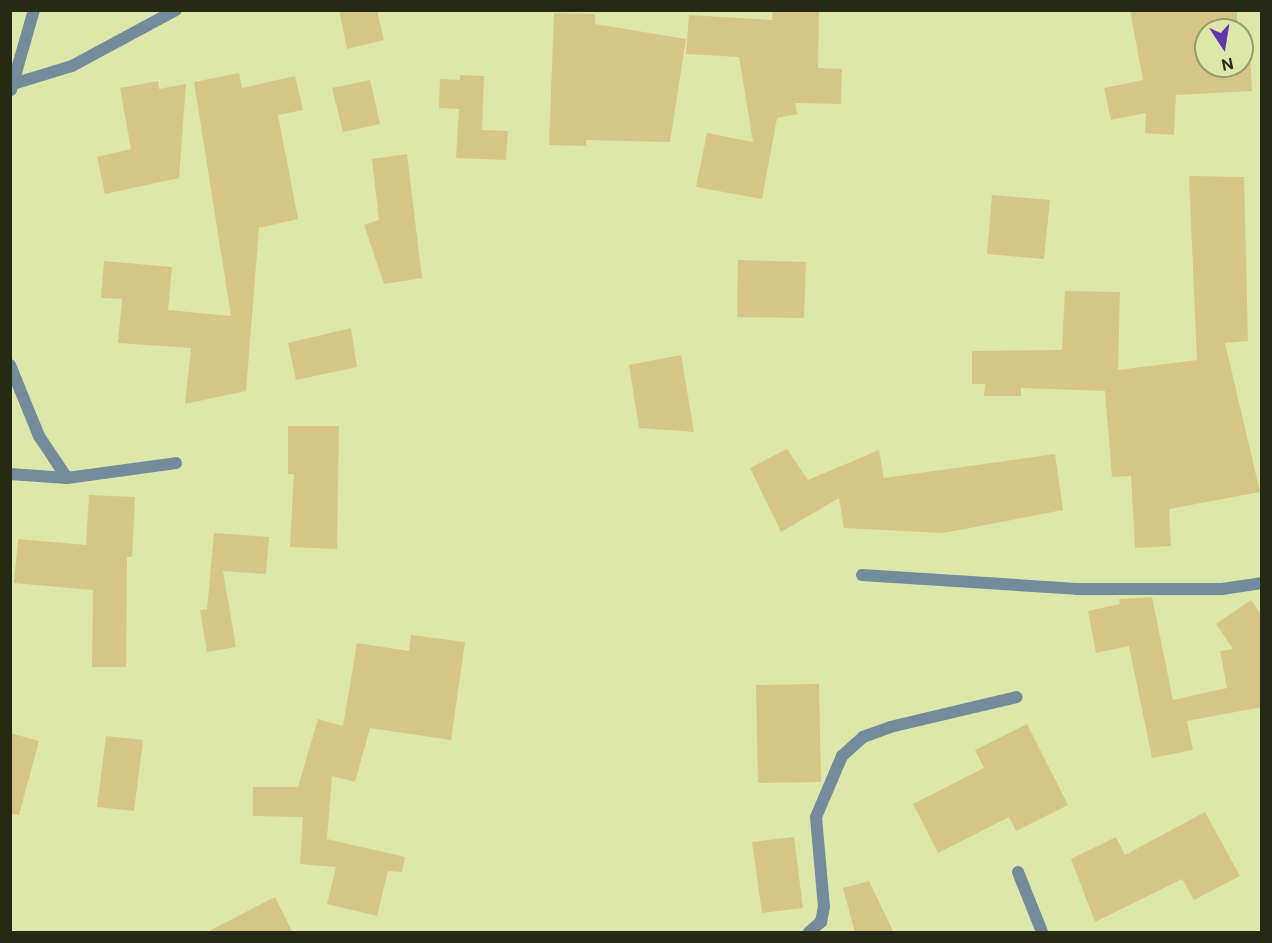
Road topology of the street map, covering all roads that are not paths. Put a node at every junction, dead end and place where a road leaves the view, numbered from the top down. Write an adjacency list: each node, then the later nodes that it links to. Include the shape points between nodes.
1 (34, 10): 3 (street)
2 (176, 10): 3 (street, via 72,66)
3 (12, 88)
4 (10, 365): 7 (street, via 39,435)
5 (176, 463): 7 (street)
6 (10, 474): 7 (street)
7 (67, 478)
8 (862, 575): 9 (street, via 1077,589 1222,589)
9 (1262, 583)
10 (1017, 697): 12 (street, via 890,727 863,737 842,756 816,817 824,907 821,922)
11 (1018, 872): 13 (street)
12 (809, 933)
13 (1042, 933)

